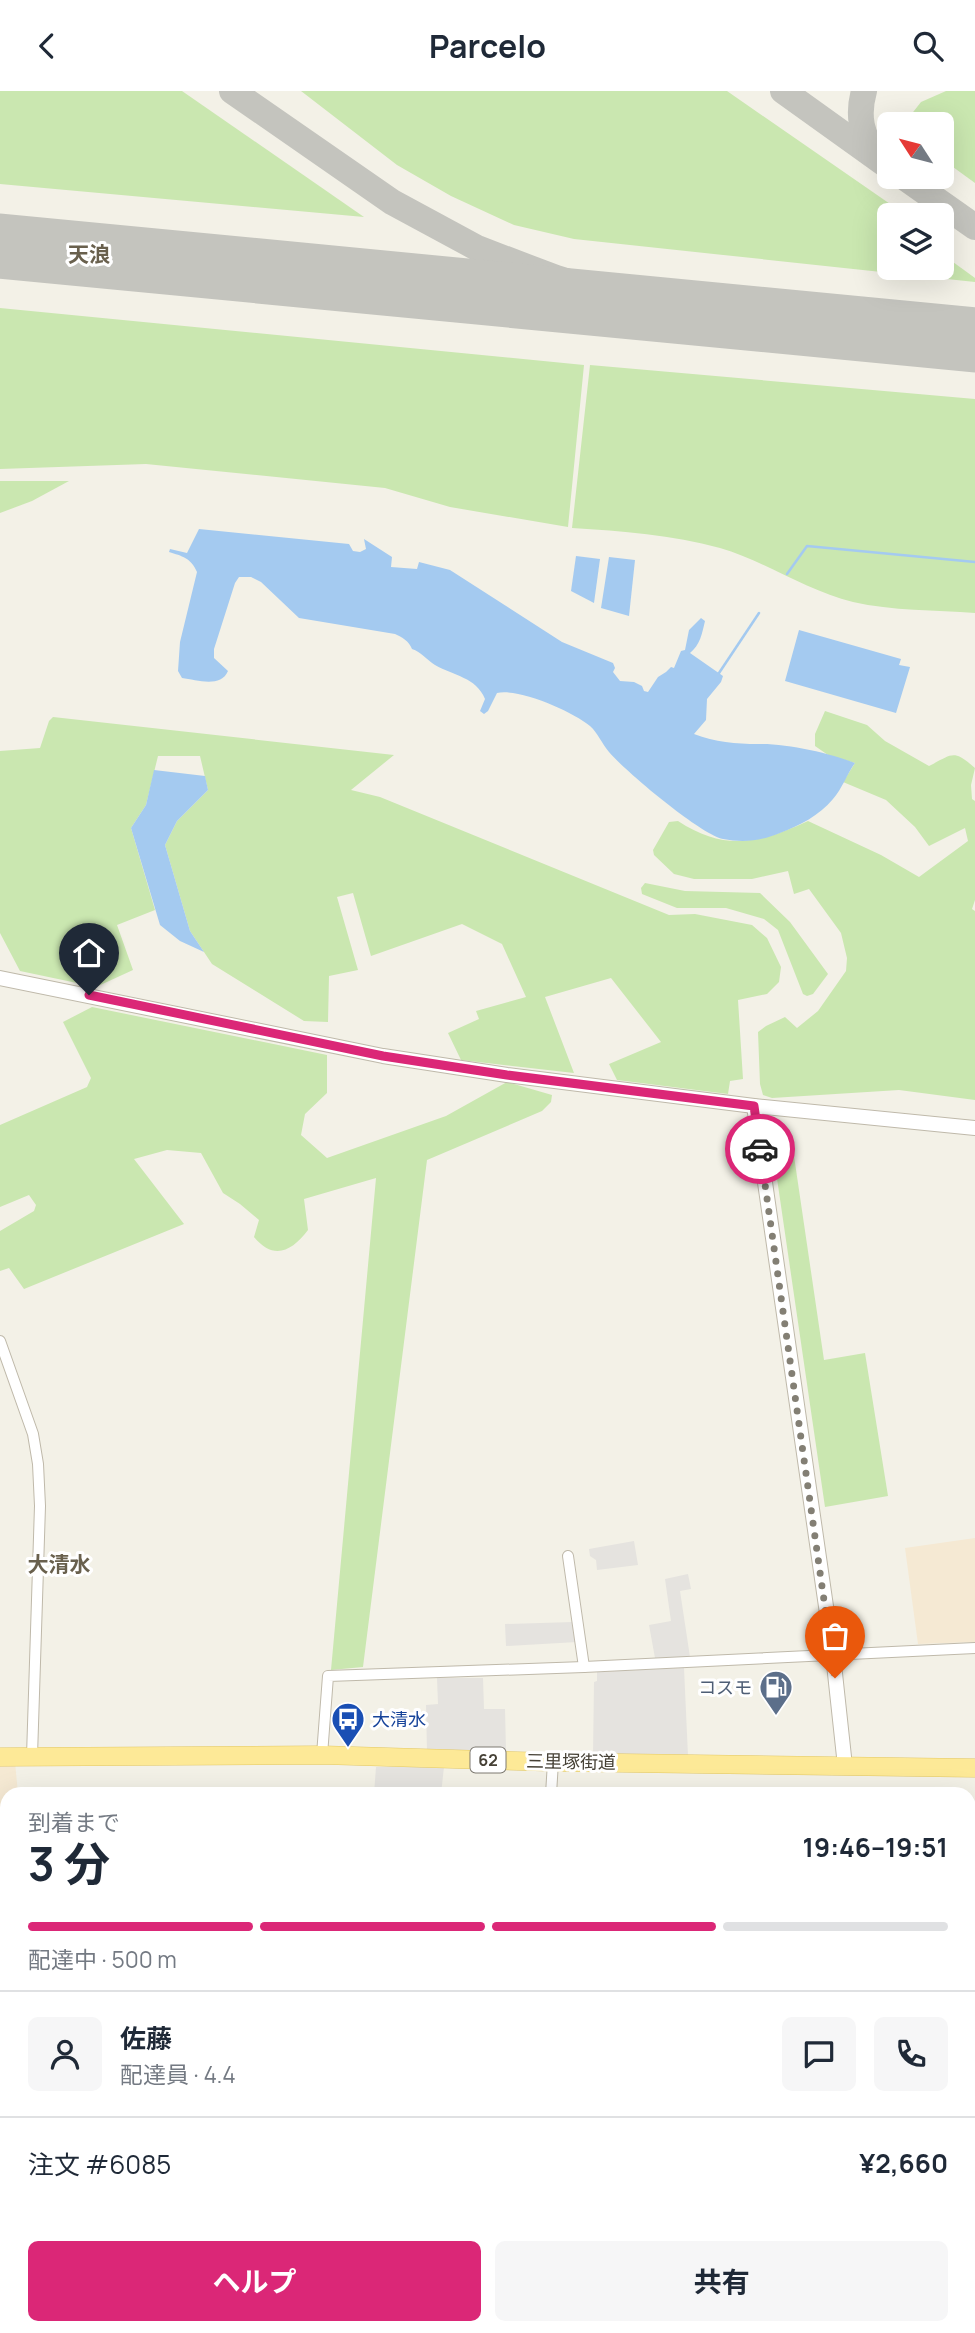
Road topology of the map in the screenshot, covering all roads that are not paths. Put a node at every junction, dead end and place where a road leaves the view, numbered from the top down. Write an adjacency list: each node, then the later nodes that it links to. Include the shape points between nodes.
1 (0, 978): 2 (street, via 383,1056)
2 (754, 1106): 3 (street); 7 (street)
3 (975, 1128)
4 (0, 1341): 10 (street, via 33,1434 38,1464)
5 (568, 1556): 8 (street)
6 (975, 1648): 7 (street)
7 (833, 1655): 8 (street); 13 (street)
8 (584, 1667): 9 (street, via 328,1676)
9 (322, 1755): 10 (main road, 三里塚街道 / 62); 12 (main road, 三里塚街道 / 62)
10 (32, 1756): 11 (main road, 三里塚街道 / 62)
11 (0, 1757)
12 (553, 1762): 13 (main road, 三里塚街道 / 62); 15 (street)
13 (845, 1766): 14 (main road, 三里塚街道 / 62)
14 (975, 1769)
15 (551, 1787)

